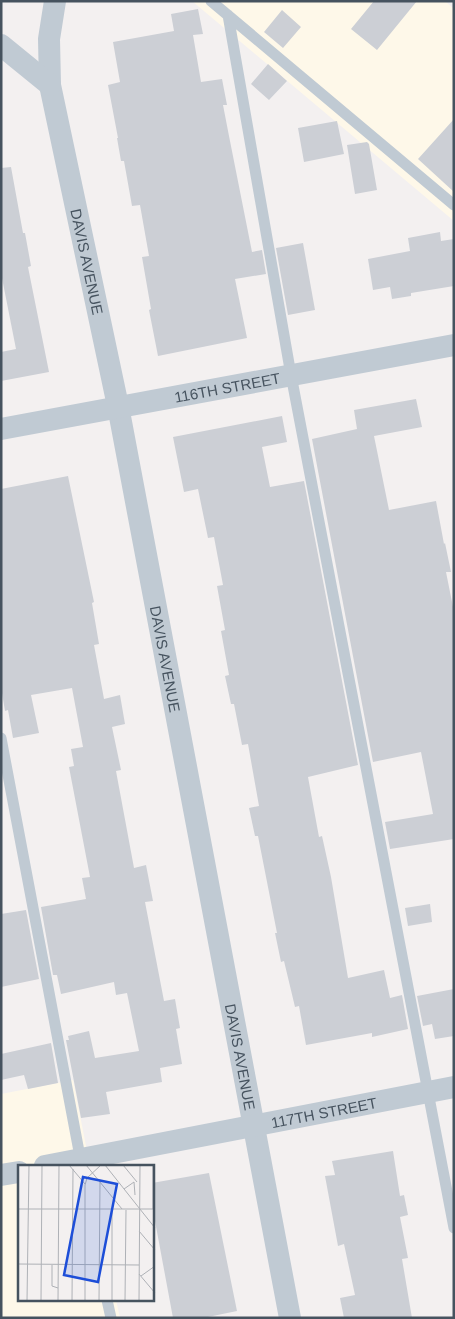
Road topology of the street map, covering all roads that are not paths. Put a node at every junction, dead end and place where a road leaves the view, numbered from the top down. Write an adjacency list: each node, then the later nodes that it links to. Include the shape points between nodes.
1 (55, 1): 5 (street, DAVIS AVENUE, via 49,39)
2 (211, 1): 3 (lane)
3 (228, 15): 6 (lane); 8 (lane)
4 (1, 46): 5 (street)
5 (50, 85): 9 (street, DAVIS AVENUE)
6 (454, 205)
7 (454, 345): 8 (street, 116TH STREET)
8 (291, 375): 9 (street, 116TH STREET); 13 (lane)
9 (118, 406): 10 (street, 116TH STREET); 14 (street, DAVIS AVENUE)
10 (1, 429)
11 (1, 738): 15 (lane)
12 (454, 1087): 13 (street, 117TH STREET)
13 (428, 1092): 14 (street, 117TH STREET); 19 (lane)
14 (253, 1126): 15 (street, 117TH STREET); 22 (street, DAVIS AVENUE)
15 (82, 1163): 16 (street, 117TH STREET)
16 (57, 1165)
17 (18, 1172): 18 (street)
18 (1, 1175)
19 (454, 1228)
20 (108, 1302): 21 (lane)
21 (111, 1318)
22 (290, 1318)

